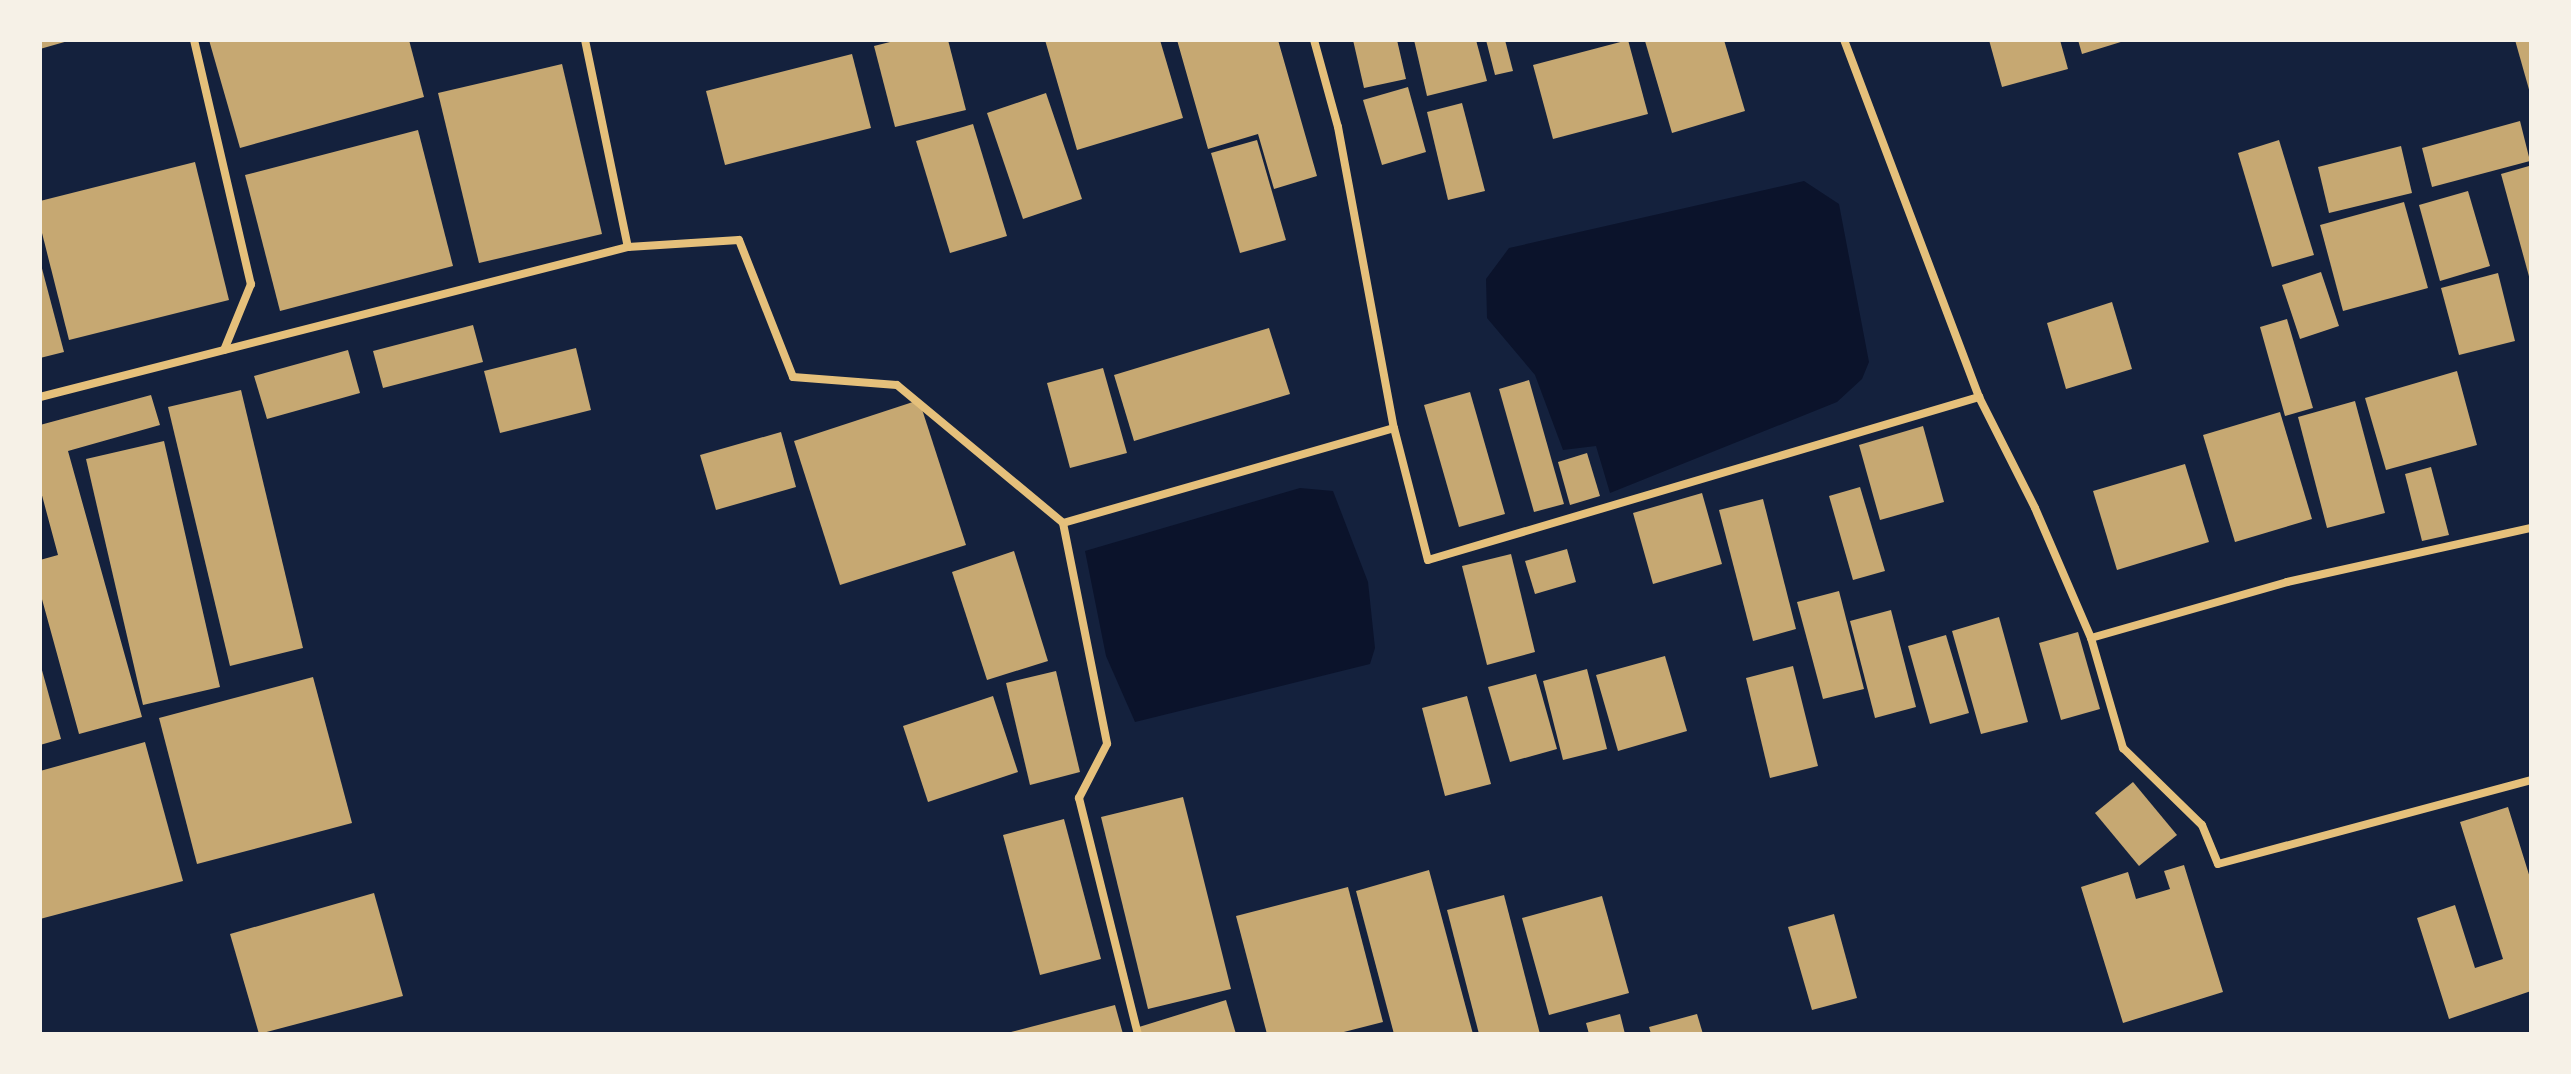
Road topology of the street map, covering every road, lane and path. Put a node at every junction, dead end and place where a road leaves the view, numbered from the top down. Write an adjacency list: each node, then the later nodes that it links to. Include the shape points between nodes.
1 (194, 40): 6 (street, via 251,284)
2 (585, 40): 5 (street)
3 (1314, 40): 9 (street, via 1338,127)
4 (1844, 40): 8 (street)
5 (628, 247): 6 (street); 10 (street, via 739,240 793,377 897,385)
6 (224, 350): 7 (street)
7 (40, 397)
8 (1979, 397): 9 (street, via 1428,560); 12 (street, via 2035,508)
9 (1394, 428): 10 (street)
10 (1063, 523): 14 (street, via 1107,744 1079,798)
11 (2531, 528): 12 (street, via 2287,582)
12 (2091, 638): 13 (street, via 2123,748 2202,825 2218,864)
13 (2531, 780)
14 (1138, 1034)

